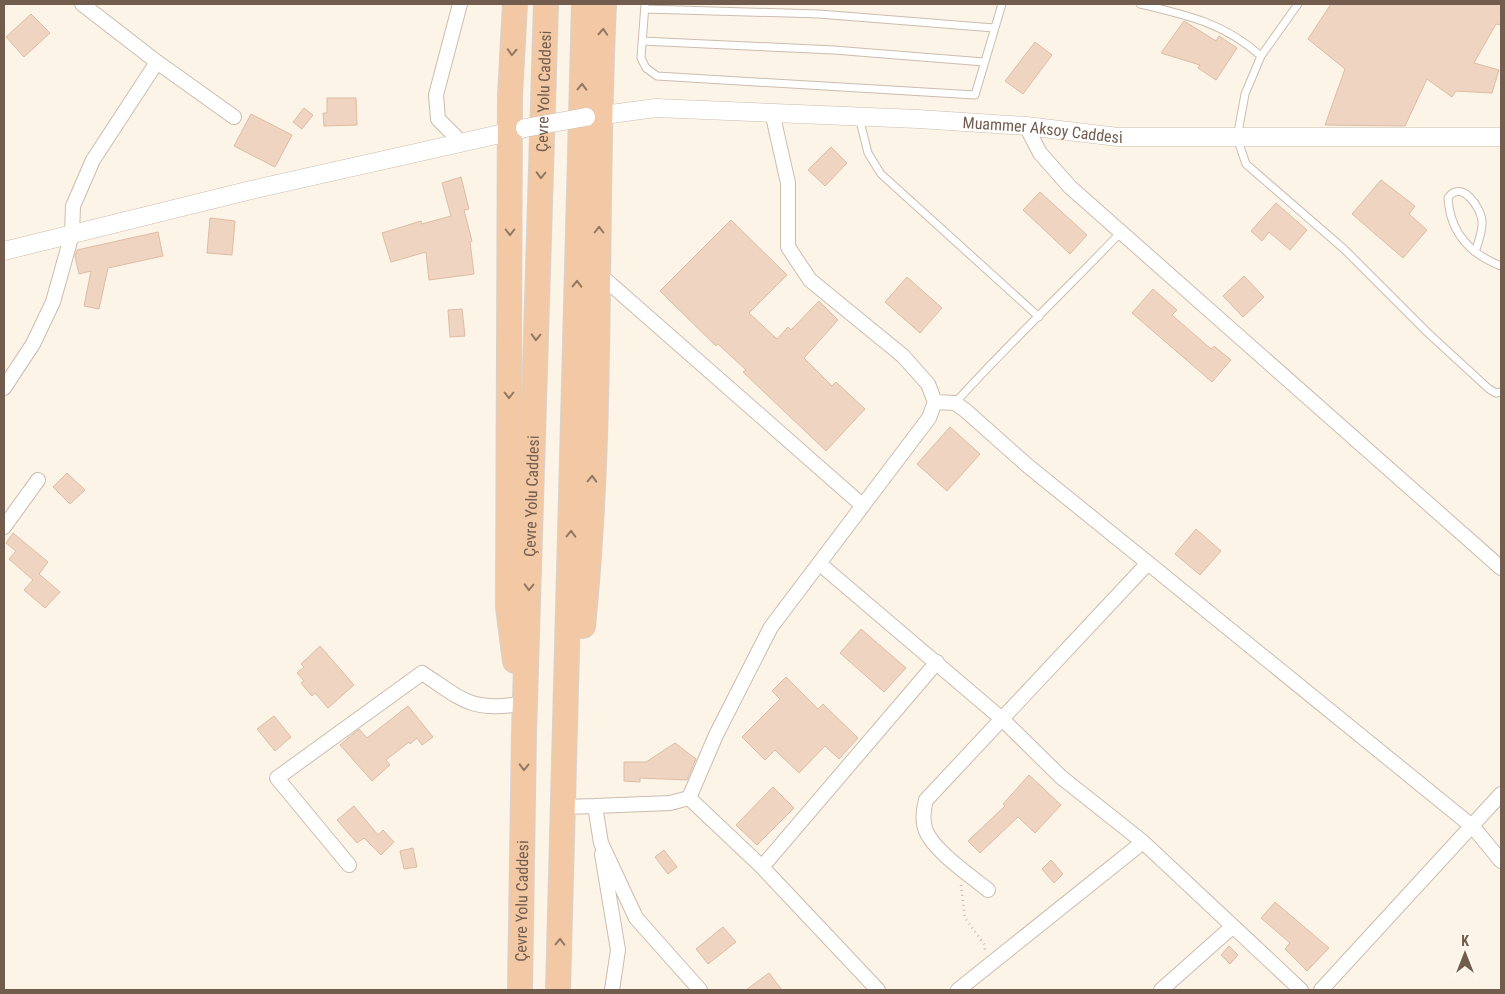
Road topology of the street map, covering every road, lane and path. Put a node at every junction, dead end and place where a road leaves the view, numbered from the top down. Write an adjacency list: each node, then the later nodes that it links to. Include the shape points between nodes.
1 (82, 4): 14 (street)
2 (460, 4): 24 (street, via 436,95 438,118)
3 (515, 4): 21 (highway, one-way to 21, via 510,96)
4 (546, 4): 45 (highway, Çevre Yolu Caddesi, one-way to 45)
5 (584, 4): 49 (highway, one-way to 5)
6 (604, 4): 17 (highway, one-way to 6)
7 (1002, 4): 11 (lane)
8 (1140, 4): 13 (lane, via 1216,25)
9 (1298, 4): 13 (lane)
10 (645, 6): 11 (lane, via 819,14); 12 (lane)
11 (994, 28): 15 (lane)
12 (642, 41): 15 (lane, via 834,50); 15 (lane, via 641,58 646,68 657,76 675,79 974,95)
13 (1261, 56): 23 (lane, via 1246,94)
14 (157, 62): 19 (street); 26 (street, via 93,160 73,206)
15 (984, 62)
16 (772, 112): 17 (street, Muammer Aksoy Caddesi, via 656,108); 18 (street, Muammer Aksoy Caddesi); 34 (street, via 788,183 788,247 810,280 903,356 928,384)
17 (592, 116): 21 (street, Muammer Aksoy Caddesi, bridge); 30 (highway, one-way to 17)
18 (859, 116): 20 (street, Muammer Aksoy Caddesi); 31 (lane, via 868,153 881,174)
19 (234, 117)
20 (1026, 126): 23 (street, Muammer Aksoy Caddesi, via 1118,137); 25 (street, via 1040,153 1070,187)
21 (518, 130): 24 (street, Muammer Aksoy Caddesi); 43 (highway, one-way to 43, via 508,607)
22 (1501, 137): 23 (street, Muammer Aksoy Caddesi)
23 (1237, 138): 33 (lane, via 1246,164 1344,249 1489,389)
24 (461, 142): 26 (street, Muammer Aksoy Caddesi)
25 (1121, 232): 31 (lane); 41 (street)
26 (72, 234): 27 (street, Muammer Aksoy Caddesi); 32 (street, via 53,302 33,344)
27 (4, 250)
28 (1475, 252): 28 (lane, via 1459,234 1450,215 1448,198 1454,192 1461,191 1469,197 1480,212 1482,226); 29 (lane)
29 (1501, 266)
30 (599, 274): 37 (street); 49 (highway, one-way to 30, via 589,564)
31 (1039, 318): 35 (lane, via 999,354)
32 (4, 388)
33 (1501, 392)
34 (935, 402): 35 (street); 37 (street, via 929,418)
35 (956, 404): 39 (street)
36 (38, 480): 38 (street)
37 (862, 505): 40 (street)
38 (4, 527)
39 (1148, 563): 44 (street); 50 (street)
40 (820, 564): 42 (street); 47 (street, via 771,627 716,735)
41 (1501, 568)
42 (937, 662): 44 (street); 56 (street)
43 (520, 704): 45 (highway); 54 (street, via 494,708 468,704 422,673 277,778)
44 (1002, 719): 51 (street, via 1061,777); 55 (street, via 926,800 924,807 926,832)
45 (524, 734): 60 (highway, Çevre Yolu Caddesi, one-way to 60)
46 (1501, 794): 50 (street)
47 (689, 798): 48 (street, via 670,803); 56 (street)
48 (595, 806): 49 (street); 52 (street)
49 (564, 807): 61 (highway, one-way to 49)
50 (1473, 827): 53 (street); 68 (street)
51 (1143, 842): 58 (street); 59 (street)
52 (601, 844): 62 (street, via 618,950); 63 (street, via 636,918)
53 (1501, 861)
54 (349, 865)
55 (961, 866): 57 (street); 59 (path, via 960,893 965,918 984,944)
56 (762, 867): 64 (street)
57 (988, 890)
58 (1232, 927): 66 (street); 67 (street)
59 (989, 964): 65 (street)
60 (520, 990)
61 (558, 990)
62 (612, 990)
63 (700, 990)
64 (878, 990)
65 (958, 990)
66 (1161, 990)
67 (1301, 990)
68 (1321, 990)

